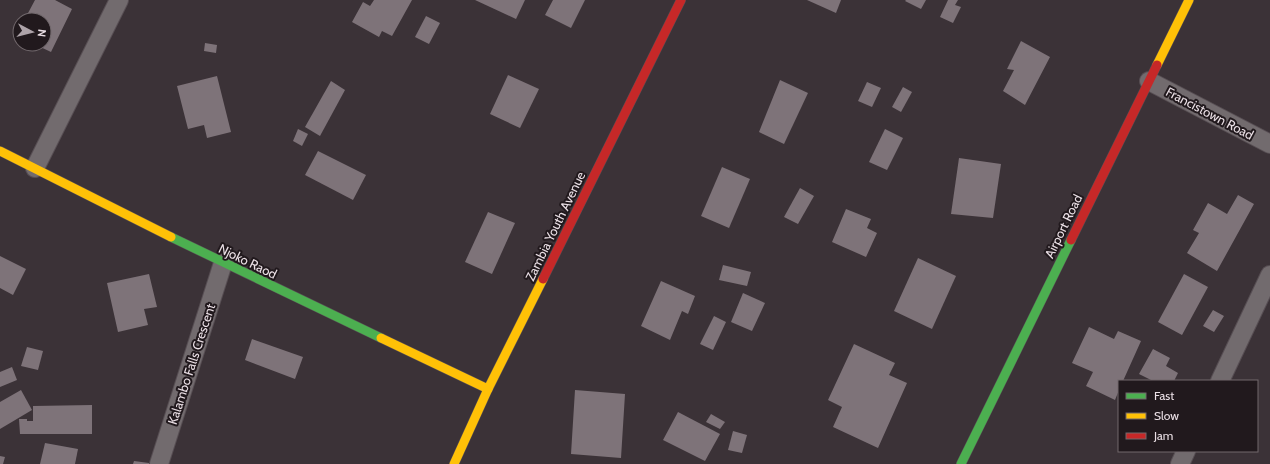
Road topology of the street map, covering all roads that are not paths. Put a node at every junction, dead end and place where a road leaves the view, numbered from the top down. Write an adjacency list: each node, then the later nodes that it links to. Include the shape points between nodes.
1 (119, 0): 7 (street)
2 (682, 0): 11 (street, Zambia Youth Avenue)
3 (1189, 0): 4 (street, Airport Road)
4 (1149, 81): 5 (street, Francistown Road); 15 (street, Airport Road)
5 (1270, 144)
6 (0, 151): 7 (street, Njoko Raod)
7 (35, 168): 8 (street, Njoko Raod)
8 (223, 263): 11 (street, Njoko Raod); 13 (street, Kalambo Falls Crescent)
9 (1270, 275): 10 (street)
10 (1220, 380)
11 (488, 388): 14 (street, Zambia Youth Avenue)
12 (1186, 452): 16 (street)
13 (160, 464)
14 (454, 464)
15 (961, 464)
16 (1180, 464)

